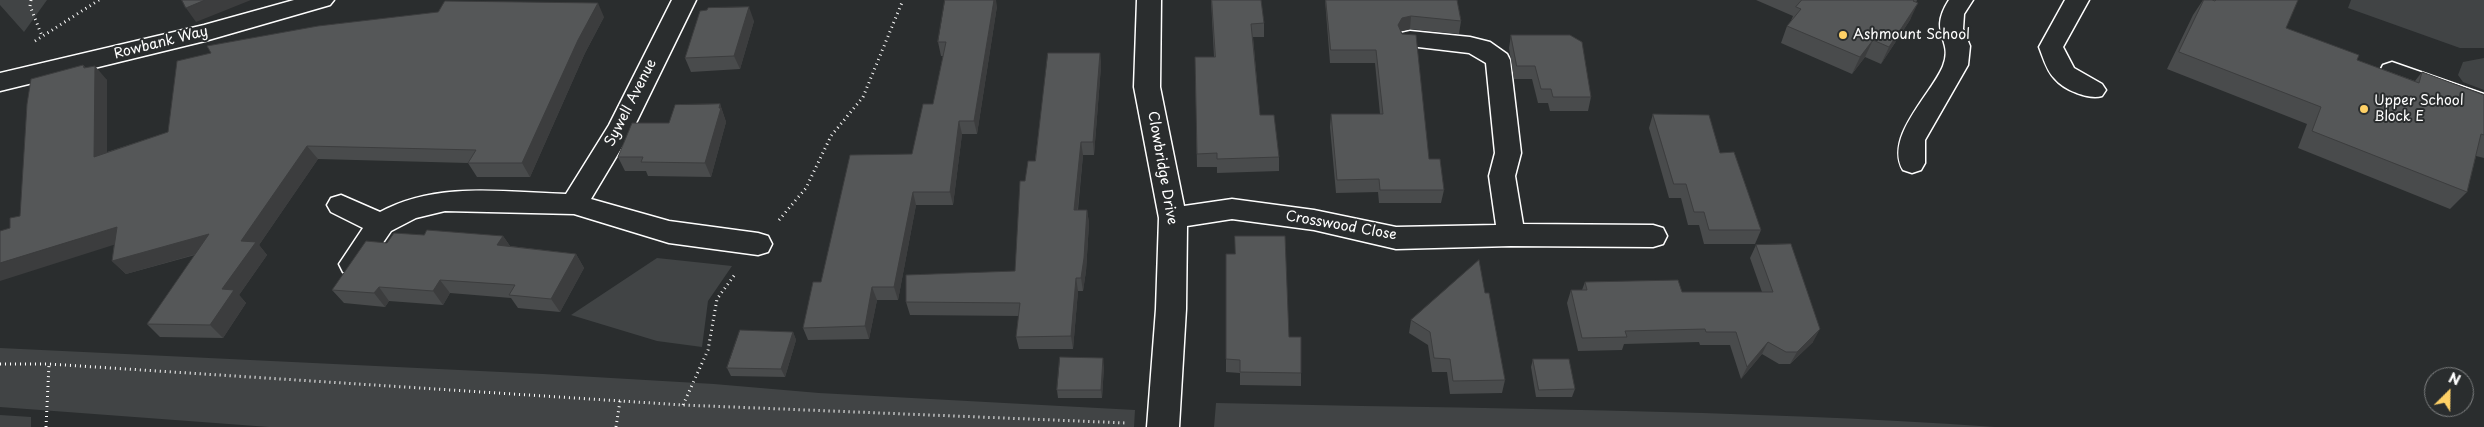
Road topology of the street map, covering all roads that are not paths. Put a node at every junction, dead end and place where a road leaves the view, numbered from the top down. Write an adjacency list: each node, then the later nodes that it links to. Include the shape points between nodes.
1 (322, 0): 8 (street, Rowbank Way, via 204,33)
2 (684, 0): 12 (street, Sywell Avenue, via 621,127)
3 (1149, 0): 14 (street, Clowbridge Drive, via 1147,87)
4 (1961, 0): 11 (street, via 1952,14 1951,29 1958,46 1956,65 1912,140)
5 (2077, 0): 9 (street, via 2051,46 2064,74)
6 (1410, 39): 16 (street, via 1478,46 1492,52 1498,60 1508,153 1502,176)
7 (2392, 72): 10 (street)
8 (0, 82)
9 (2093, 90)
10 (2484, 103)
11 (1912, 163)
12 (574, 204): 15 (street, via 445,201 409,209); 18 (street, via 669,232)
13 (340, 205): 15 (street)
14 (1173, 218): 16 (street, Crosswood Close, via 1232,209 1314,220 1396,238); 20 (street, Clowbridge Drive)
15 (381, 224): 19 (street)
16 (1511, 235): 17 (street, Crosswood Close)
17 (1653, 236)
18 (758, 244)
19 (353, 264)
20 (1164, 426)

